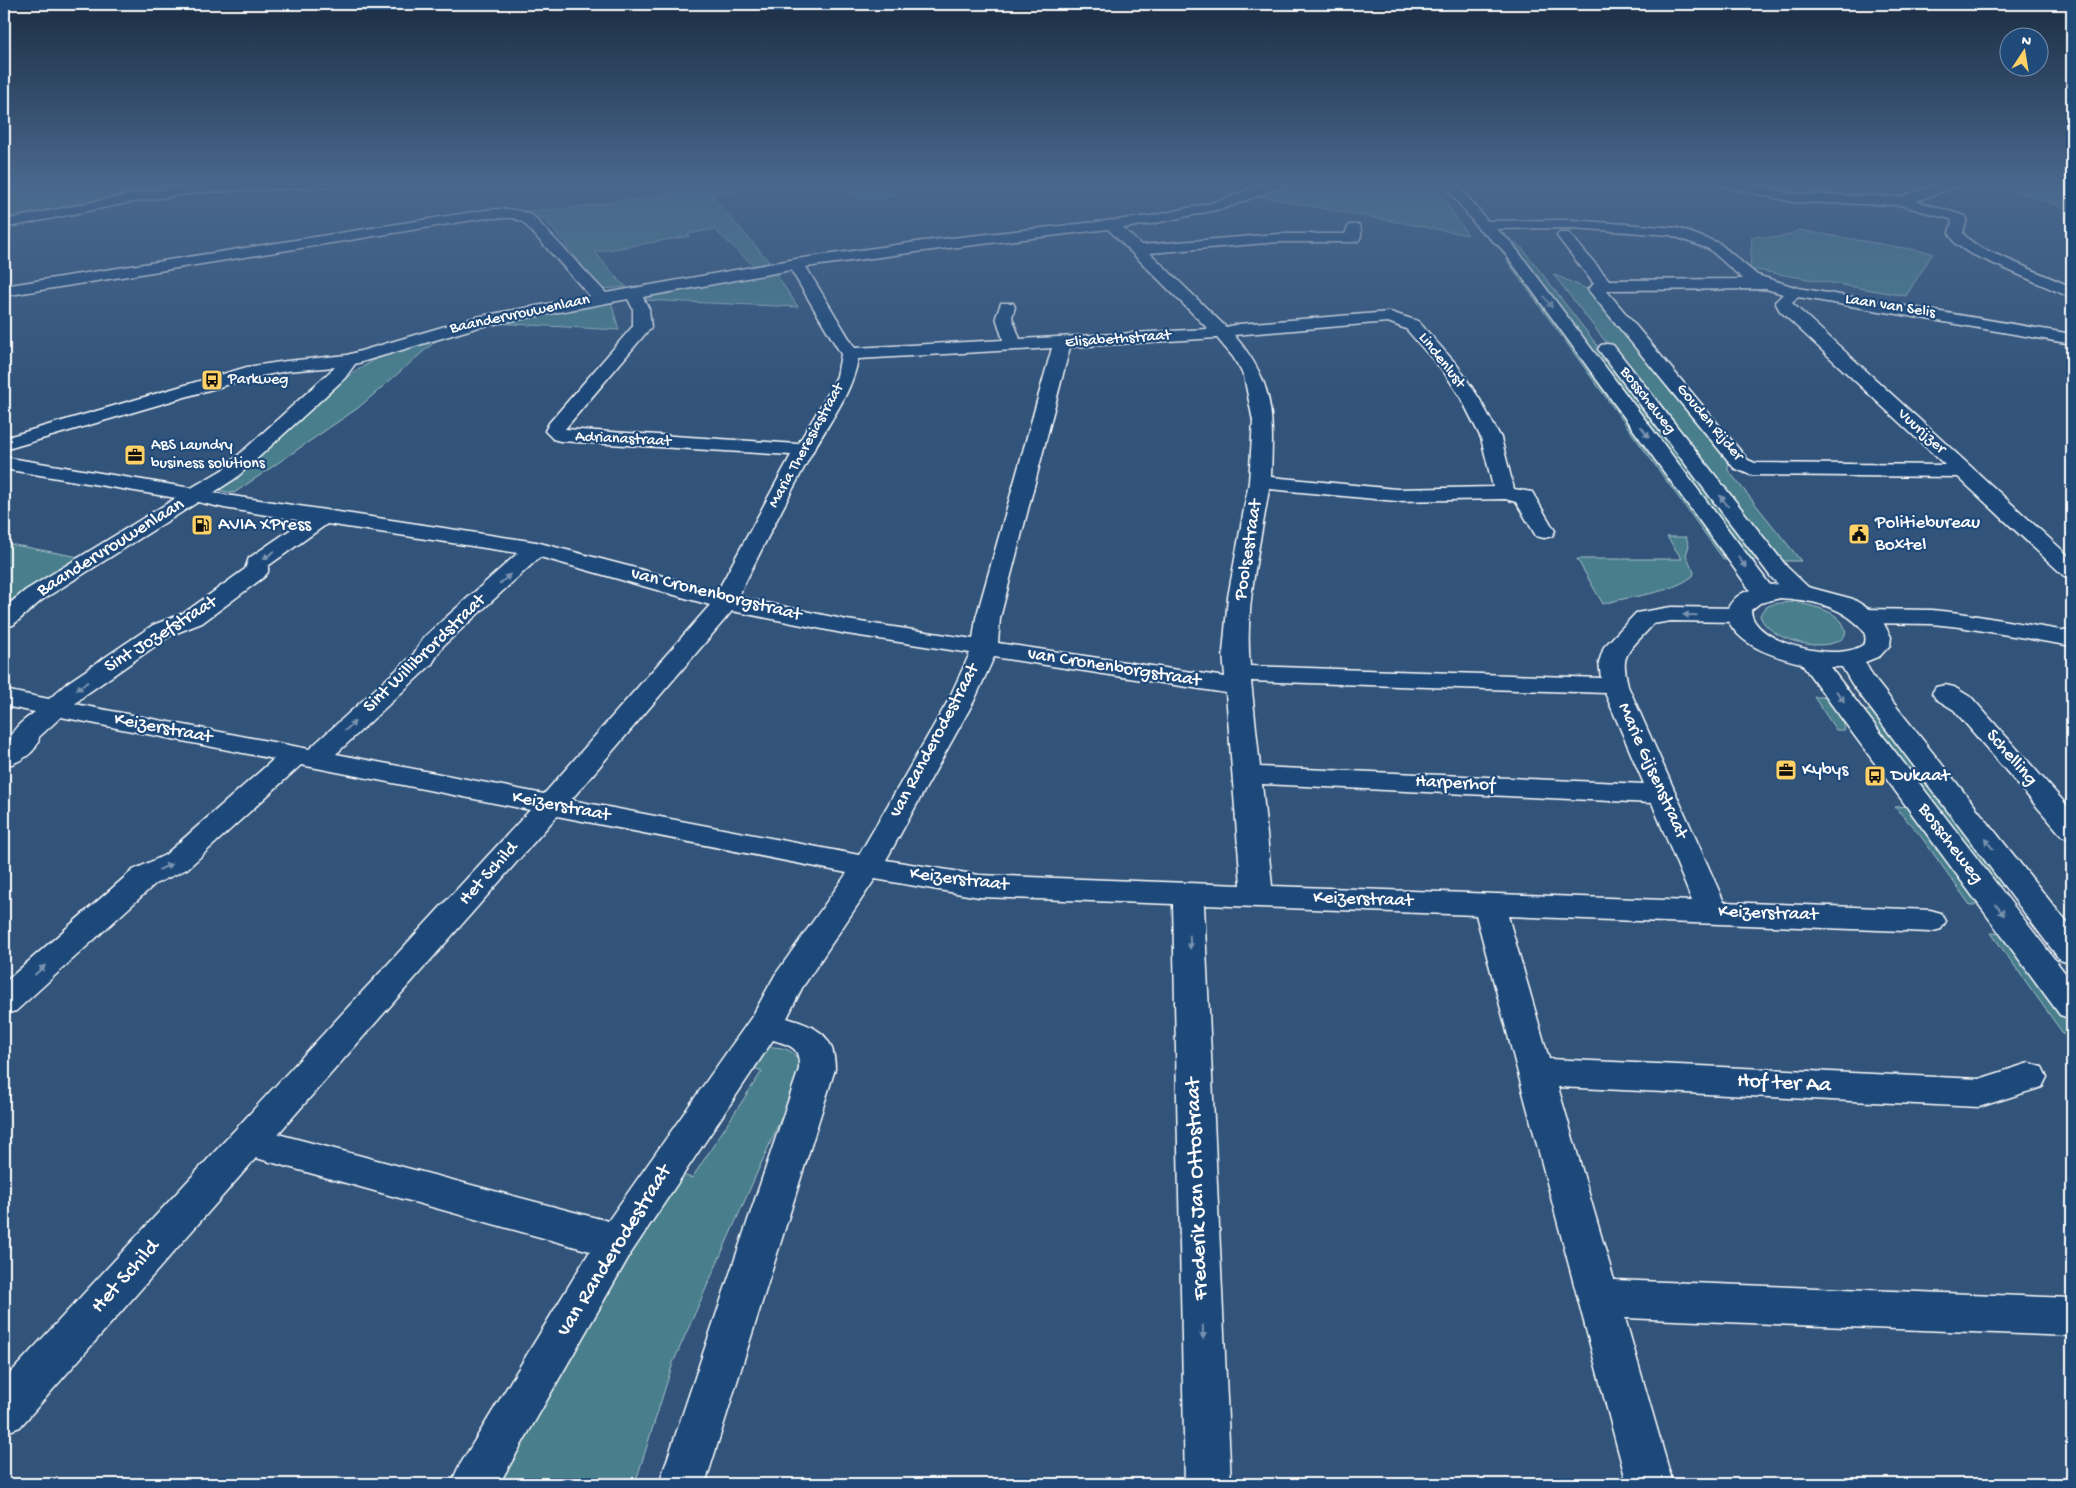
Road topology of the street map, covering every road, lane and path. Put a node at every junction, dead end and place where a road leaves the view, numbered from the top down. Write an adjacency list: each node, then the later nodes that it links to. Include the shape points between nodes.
1 (245, 252): 13 (street)
2 (559, 252): 17 (street)
3 (876, 252): 9 (street, Baandervrouwenlaan)
4 (1139, 252): 19 (street, Poolsestraat)
5 (1512, 252): 36 (street, Bosscheweg, one-way to 36)
6 (1577, 252): 12 (street)
7 (1721, 252): 11 (street, Laan van Selis, via 1751,278)
8 (1980, 252): 16 (street)
9 (796, 264): 15 (street, Baandervrouwenlaan); 23 (street)
10 (1544, 270): 37 (street, Bosscheweg, one-way to 10, via 1779,572)
11 (1766, 284): 12 (street); 14 (street, Laan van Selis)
12 (1604, 285): 28 (street, Gouden Rijder, via 1596,289 1742,464 1751,469)
13 (4, 291)
14 (1795, 292): 20 (street, Laan van Selis); 28 (street, Vuurijzer, via 1783,302 1786,307)
15 (633, 293): 17 (street, Baandervrouwenlaan); 26 (street, Adrianastraat, via 640,308 642,327 556,427 560,435)
16 (2072, 293)
17 (602, 299): 24 (street, Baandervrouwenlaan, via 476,322)
18 (1007, 307): 22 (street, via 1004,317)
19 (1222, 333): 21 (street, Elisabethstraat); 29 (street, Poolsestraat, via 1241,355 1257,389 1262,421); 30 (street, Lindenlust, via 1390,317 1412,325 1451,369 1470,398 1491,438)
20 (2072, 339)
21 (1062, 344): 22 (street, Elisabethstraat); 43 (street, van Randerodestraat, via 988,618)
22 (1014, 346): 23 (street, Elisabethstraat)
23 (850, 354): 26 (street, Maria Theresiastraat, via 840,389)
24 (348, 360): 25 (street, via 247,373); 31 (street, Baandervrouwenlaan, via 339,374 229,474)
25 (4, 444)
26 (804, 450): 38 (street, Maria Theresiastraat)
27 (4, 463): 31 (street, Baandervrouwenlaan)
28 (1963, 471): 35 (street, Vuurijzer)
29 (1260, 482): 30 (street, via 1396,495); 46 (street, Poolsestraat, via 1240,597 1236,653)
30 (1505, 494): 33 (street, via 1524,497)
31 (195, 496): 32 (street, van Cronenborgstraat); 39 (street, Baandervrouwenlaan, via 34,595)
32 (323, 517): 34 (street, van Cronenborgstraat); 50 (street, Sint Jozefstraat, one-way to 50, via 257,563 256,572 193,618 162,630 76,690)
33 (1544, 531)
34 (536, 549): 38 (street, van Cronenborgstraat); 51 (street, Sint Willibrordstraat, one-way to 34, via 423,659 433,642)
35 (2072, 571)
36 (1763, 592): 37 (street); 40 (street, via 1744,601 1739,608)
37 (1800, 592): 41 (street, via 1841,603)
38 (725, 602): 43 (street, van Cronenborgstraat, via 847,627); 55 (street, Het Schild)
39 (4, 620)
40 (1745, 624): 44 (street, via 1767,644); 47 (street, Marie Gijsenstraat, via 1632,634 1616,647 1612,662)
41 (1870, 624): 42 (street, via 2024,631); 45 (street, via 1879,640 1877,646)
42 (2072, 639)
43 (985, 648): 46 (street, van Cronenborgstraat); 57 (street, van Randerodestraat, via 961,701)
44 (1810, 658): 45 (street); 65 (street, Bosscheweg, one-way to 65)
45 (1851, 659): 63 (street, Bosscheweg, one-way to 45, via 1860,679)
46 (1238, 680): 47 (street); 53 (street, Poolsestraat)
47 (1615, 686): 54 (street, Marie Gijsenstraat)
48 (1945, 693): 56 (street, Schelling, via 1963,704)
49 (4, 698): 50 (street, Keizerstraat)
50 (56, 708): 51 (street, Keizerstraat); 52 (street, Sint Jozefstraat, via 26,735 25,743)
51 (305, 757): 55 (street, Keizerstraat); 64 (street, Sint Willibrordstraat, one-way to 51, via 144,877 176,862)
52 (4, 758)
53 (1246, 775): 54 (street, Harperhof); 59 (street, Poolsestraat)
54 (1663, 794): 61 (street, Marie Gijsenstraat)
55 (550, 806): 57 (street, Keizerstraat); 69 (street, Het Schild)
56 (2072, 829)
57 (867, 867): 58 (street, Keizerstraat, via 979,886); 66 (street, van Randerodestraat, via 787,984)
58 (1188, 893): 59 (street, Keizerstraat); 76 (street, Frederik Jan Ottostraat, one-way to 76)
59 (1257, 896): 60 (street, Keizerstraat)
60 (1489, 905): 61 (street, Keizerstraat); 67 (street)
61 (1712, 912): 62 (street, Keizerstraat)
62 (1930, 921)
63 (2072, 952)
64 (4, 1002)
65 (2072, 1006)
66 (765, 1024): 70 (street, van Randerodestraat); 75 (street, via 810,1041 818,1052 817,1069)
67 (1536, 1072): 68 (street, Hof ter Aa, via 1979,1093); 71 (street)
68 (2029, 1077)
69 (248, 1141): 70 (street); 73 (street, Het Schild)
70 (617, 1241): 74 (street, van Randerodestraat)
71 (1598, 1298): 72 (street); 77 (street)
72 (2072, 1317)
73 (4, 1412)
74 (474, 1484)
75 (682, 1484)
76 (1208, 1484)
77 (1650, 1484)

